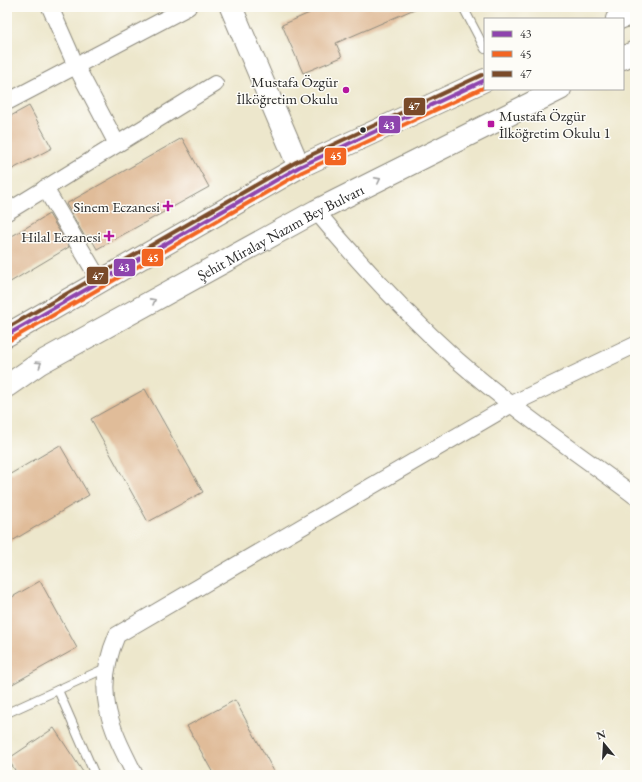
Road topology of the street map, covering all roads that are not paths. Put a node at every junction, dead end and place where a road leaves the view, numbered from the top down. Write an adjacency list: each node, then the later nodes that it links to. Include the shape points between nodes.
1 (50, 7): 10 (street)
2 (188, 7): 10 (street)
3 (464, 7): 7 (lane)
4 (235, 8): 16 (main road)
5 (635, 12): 6 (main road)
6 (619, 18)
7 (484, 47)
8 (635, 52): 9 (main road)
9 (624, 58)
10 (76, 66): 14 (street); 15 (street)
11 (484, 80): 16 (main road)
12 (215, 84): 15 (street)
13 (558, 90): 18 (main road, Şehit Miralay Nazım Bey Bulvarı, one-way to 13)
14 (7, 102)
15 (117, 144): 17 (street)
16 (299, 167): 20 (main road)
17 (46, 188): 19 (street); 20 (street)
18 (316, 211): 23 (main road, Şehit Miralay Nazım Bey Bulvarı, one-way to 18, via 40,363); 24 (street, via 386,292 459,361)
19 (7, 212)
20 (100, 281): 21 (main road)
21 (7, 335)
22 (635, 345): 24 (street)
23 (7, 386)
24 (512, 404): 25 (street); 26 (street, via 117,635)
25 (635, 496)
26 (106, 668): 27 (lane); 30 (street, via 106,702 110,718)
27 (58, 690): 28 (lane); 29 (lane)
28 (7, 713)
29 (95, 775)
30 (135, 775)

